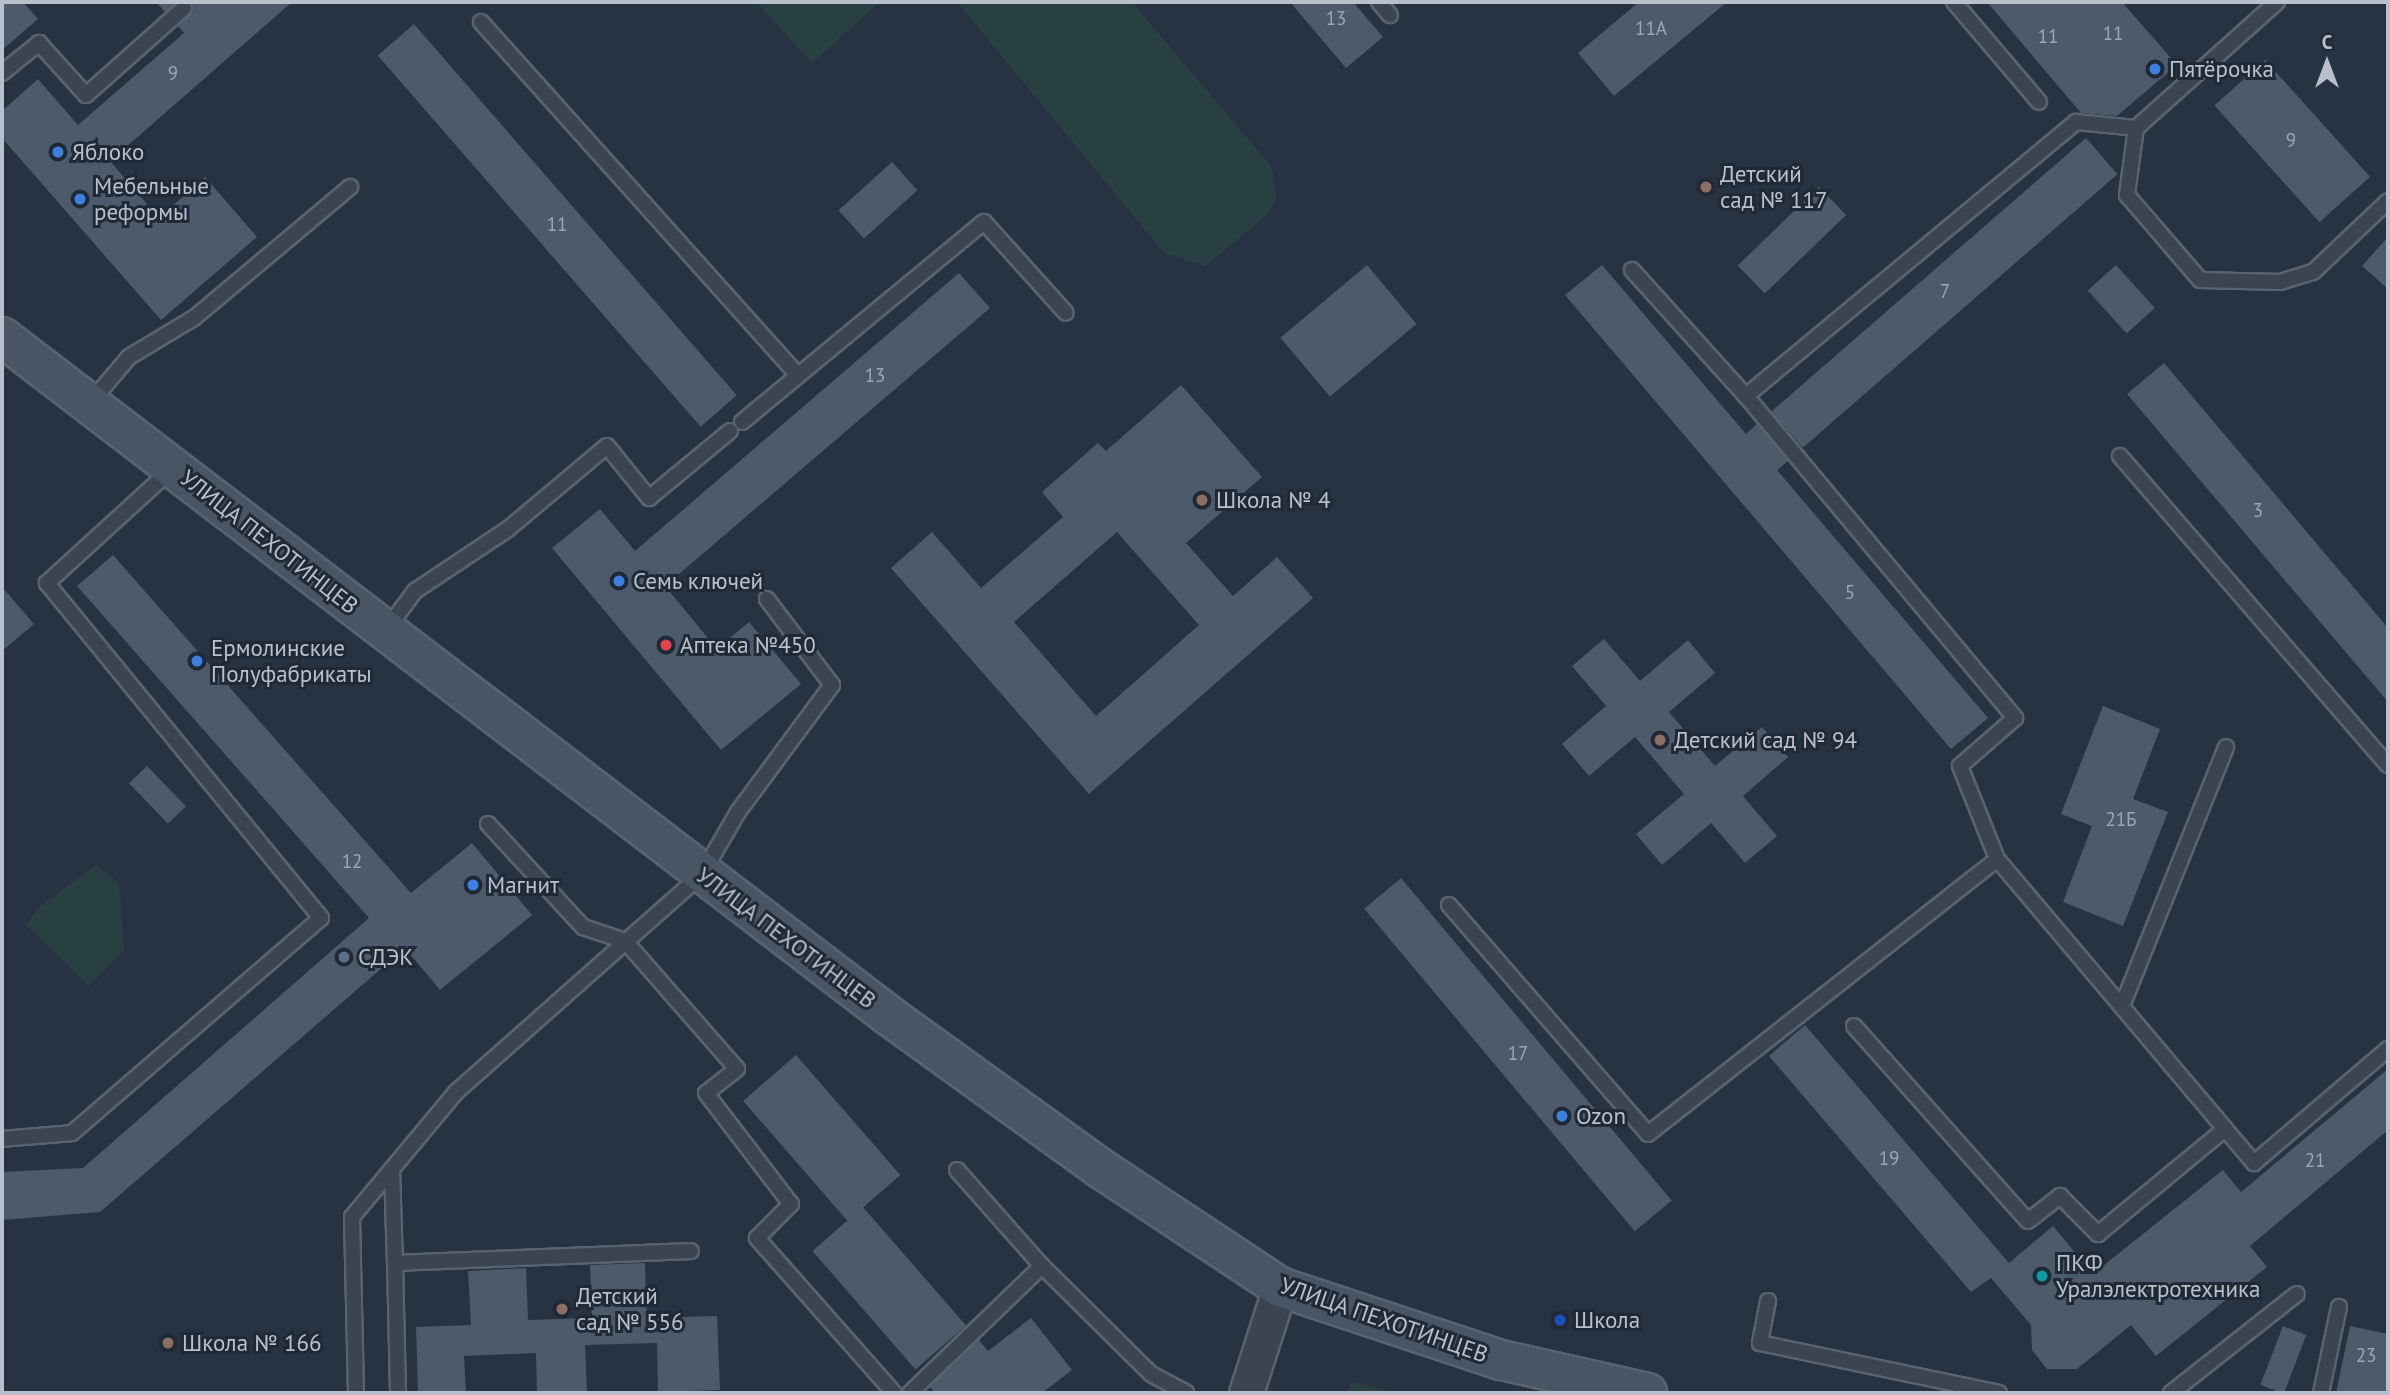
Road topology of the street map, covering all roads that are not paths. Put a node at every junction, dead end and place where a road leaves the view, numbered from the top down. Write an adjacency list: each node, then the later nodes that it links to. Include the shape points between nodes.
1 (1379, 2): 5 (lane)
2 (1954, 2): 8 (lane)
3 (2277, 2): 9 (lane)
4 (184, 8): 7 (lane, via 86,95 39,43)
5 (1390, 15)
6 (481, 22): 15 (lane)
7 (2, 73)
8 (2039, 102)
9 (2136, 128): 11 (lane, via 2127,195 2200,280 2280,282 2313,272); 16 (lane, via 2076,122)
10 (350, 187): 17 (lane, via 194,318 129,357)
11 (2388, 201)
12 (1632, 270): 16 (lane)
13 (1066, 313): 15 (lane, via 984,222)
14 (2, 337): 17 (main road, УЛИЦА ПЕХОТИНЦЕВ)
15 (798, 375): 21 (lane, via 649,498 607,446 508,529 415,591)
16 (1746, 396): 25 (lane, via 2015,718 1960,766)
17 (89, 404): 19 (main road, УЛИЦА ПЕХОТИНЦЕВ)
18 (2120, 456): 23 (lane)
19 (173, 468): 21 (main road, УЛИЦА ПЕХОТИНЦЕВ); 33 (lane, via 47,583 321,918 72,1133)
20 (767, 599): 26 (lane, via 832,685 738,812)
21 (385, 631): 26 (main road, УЛИЦА ПЕХОТИНЦЕВ)
22 (2226, 747): 29 (lane)
23 (2388, 765)
24 (488, 824): 28 (lane, via 583,927)
25 (1997, 859): 27 (lane, via 1648,1134); 29 (lane)
26 (702, 874): 28 (lane); 39 (main road, УЛИЦА ПЕХОТИНЦЕВ, via 1100,1168)
27 (1449, 905)
28 (625, 941): 34 (lane, via 456,1093); 45 (lane, via 737,1069 706,1093 791,1204 757,1238)
29 (2122, 1006): 32 (lane)
30 (1854, 1026): 32 (lane, via 2028,1221 2060,1196 2098,1234)
31 (2388, 1049): 32 (lane, via 2254,1163)
32 (2225, 1129)
33 (2, 1139)
34 (392, 1169): 37 (lane); 43 (lane, via 352,1217)
35 (957, 1170): 38 (lane)
36 (691, 1251): 37 (lane)
37 (395, 1263): 44 (lane)
38 (1042, 1266): 46 (lane); 47 (lane, via 1152,1374)
39 (1280, 1287): 48 (street); 49 (main road, УЛИЦА ПЕХОТИНЦЕВ, via 1501,1360)
40 (2297, 1294): 51 (lane)
41 (1768, 1301): 50 (lane, via 1760,1343)
42 (2339, 1307): 52 (lane)
43 (356, 1393)
44 (398, 1393)
45 (894, 1393)
46 (910, 1393)
47 (1186, 1393)
48 (1245, 1393)
49 (1647, 1393)
50 (1999, 1393)
51 (2171, 1393)
52 (2321, 1393)

